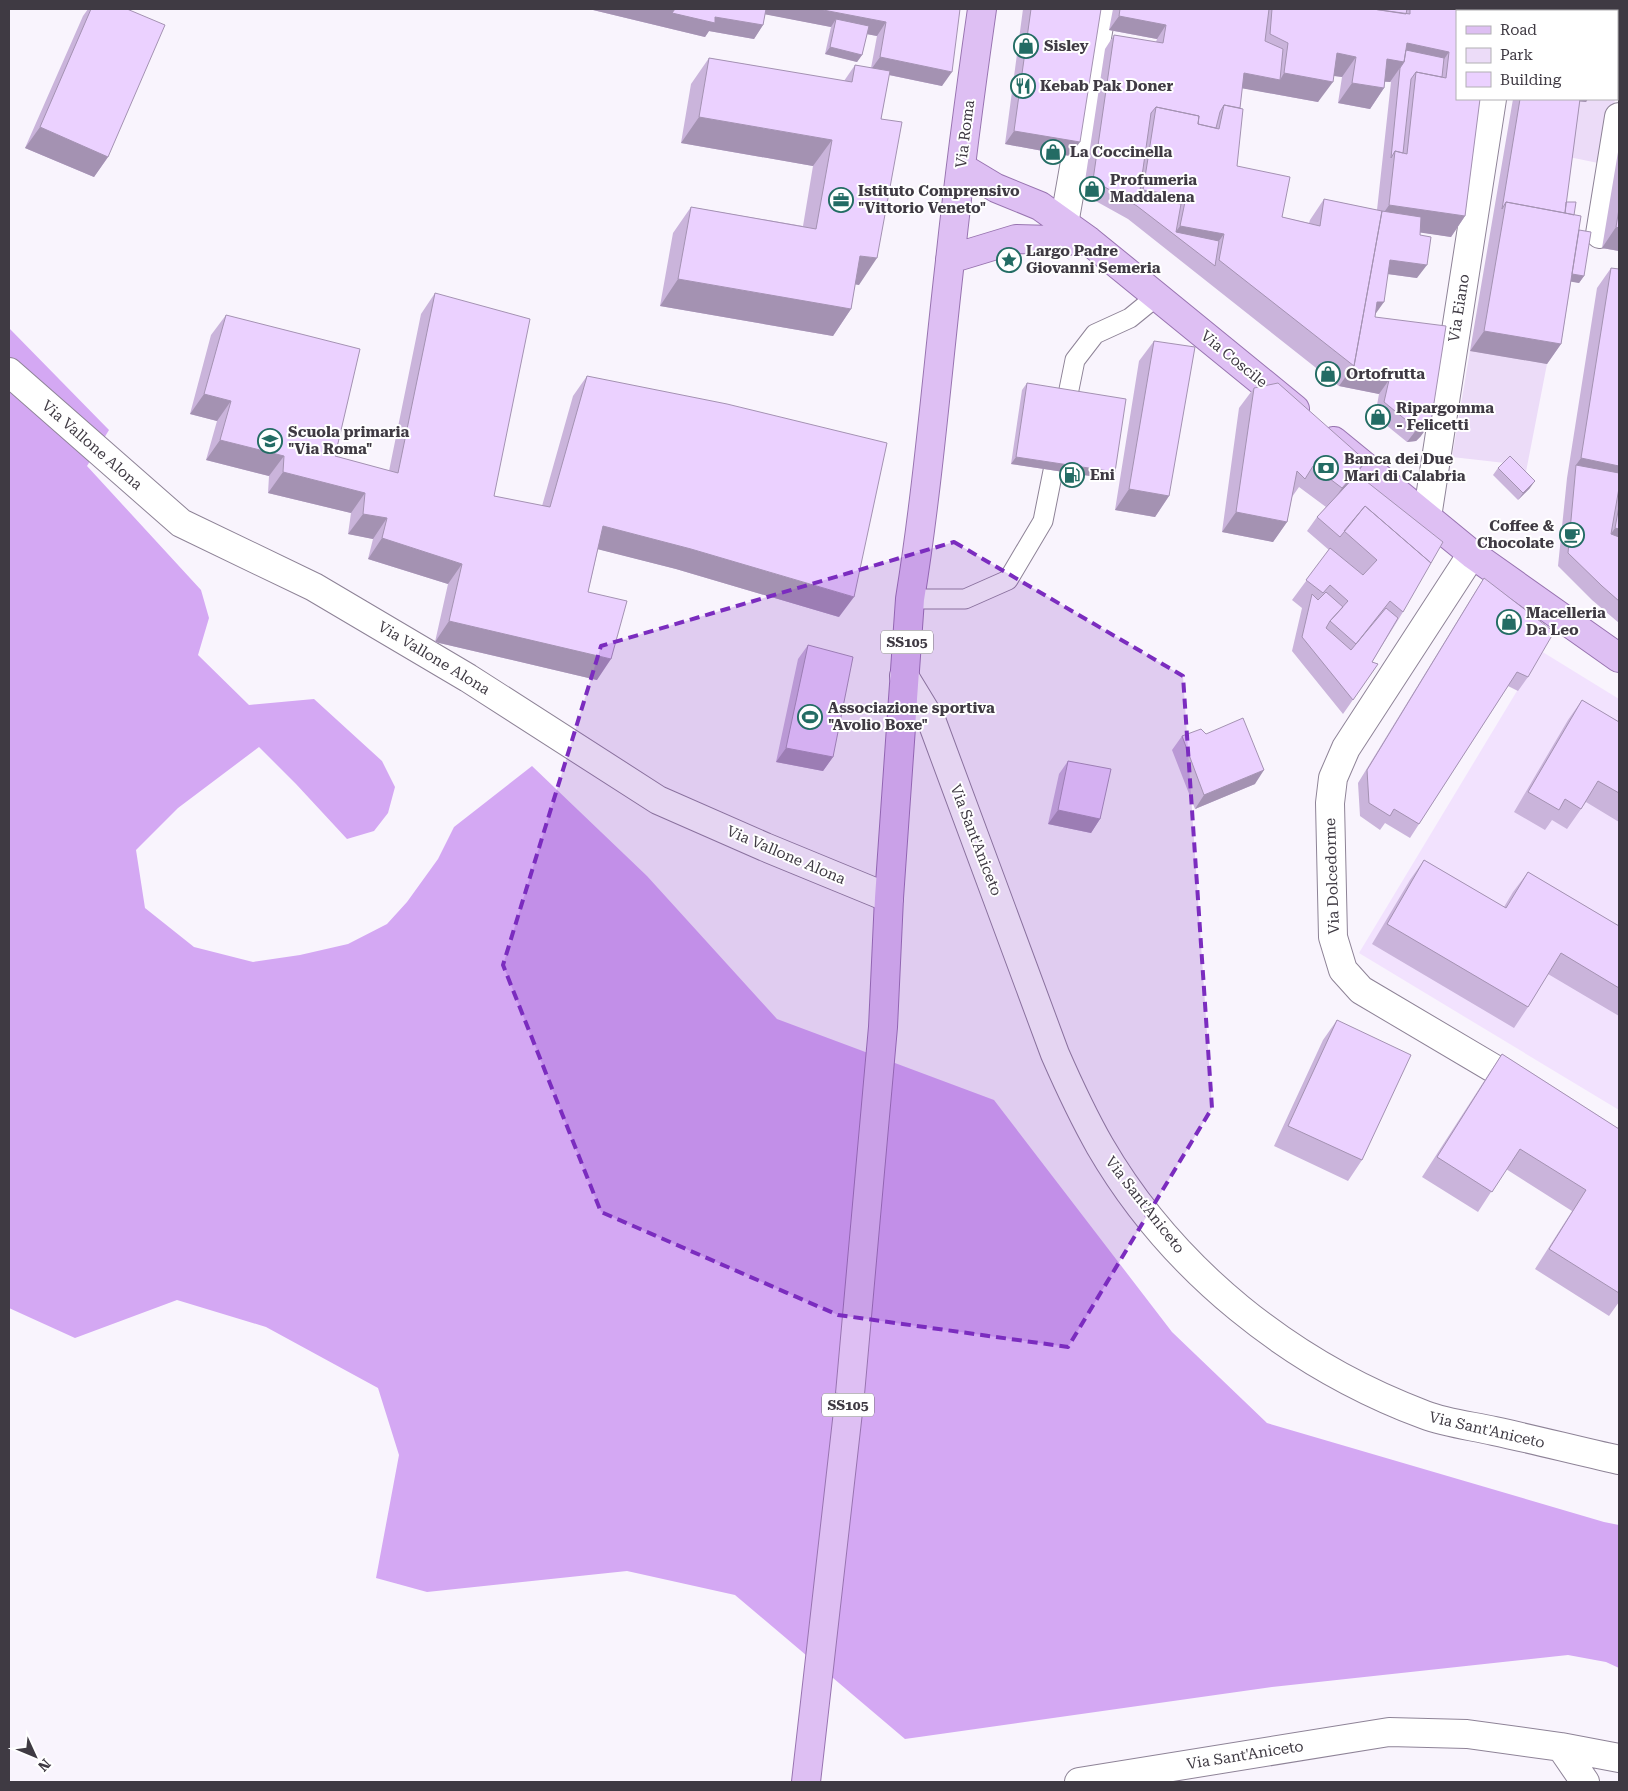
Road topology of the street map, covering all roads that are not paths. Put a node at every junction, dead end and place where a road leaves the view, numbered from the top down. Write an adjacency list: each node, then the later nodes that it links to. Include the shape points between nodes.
1 (982, 9): 5 (main road, Via Roma)
2 (1102, 9): 6 (street)
3 (1492, 100): 12 (street, Via Eiano)
4 (1619, 117): 7 (street)
5 (961, 167): 6 (main road, Via Coscile, via 996,188 1040,206); 9 (main road, Via Roma)
6 (1064, 224): 8 (main road, Via Coscile)
7 (1600, 234)
8 (1089, 241): 9 (main road, via 1016,239); 10 (main road, Via Coscile)
9 (950, 259): 14 (main road, SS105 / SS105)
10 (1157, 296): 12 (main road, Via Coscile); 14 (lane, via 1130,318 1095,334 1075,360 1043,521 1008,580 965,599)
11 (9, 372): 17 (street, Via Vallone Alona, via 181,523 314,587 468,678 658,800)
12 (1427, 518): 13 (main road, Via Coscile)
13 (1472, 554): 15 (main road, Via Coscile); 18 (street, Via Dolcedorme, via 1346,748 1333,778 1330,803 1333,937 1343,970 1361,990)
14 (910, 599): 16 (main road, SS105 / SS105)
15 (1619, 658)
16 (904, 676): 17 (main road, SS105 / SS105); 19 (street, Via Sant'Aniceto, via 932,722 1055,1054 1076,1102 1100,1147 1129,1190 1189,1262 1236,1306 1280,1340 1375,1395 1427,1416)
17 (888, 898): 22 (main road, SS105 / SS105, via 883,1026 850,1394)
18 (1550, 1101)
19 (1619, 1460)
20 (1561, 1747): 21 (street, Via Sant'Aniceto); 23 (street, Via Sant'Aniceto, via 1466,1734 1389,1732); 24 (street)
21 (1619, 1758)
22 (806, 1782)
23 (1079, 1782)
24 (1584, 1782)

